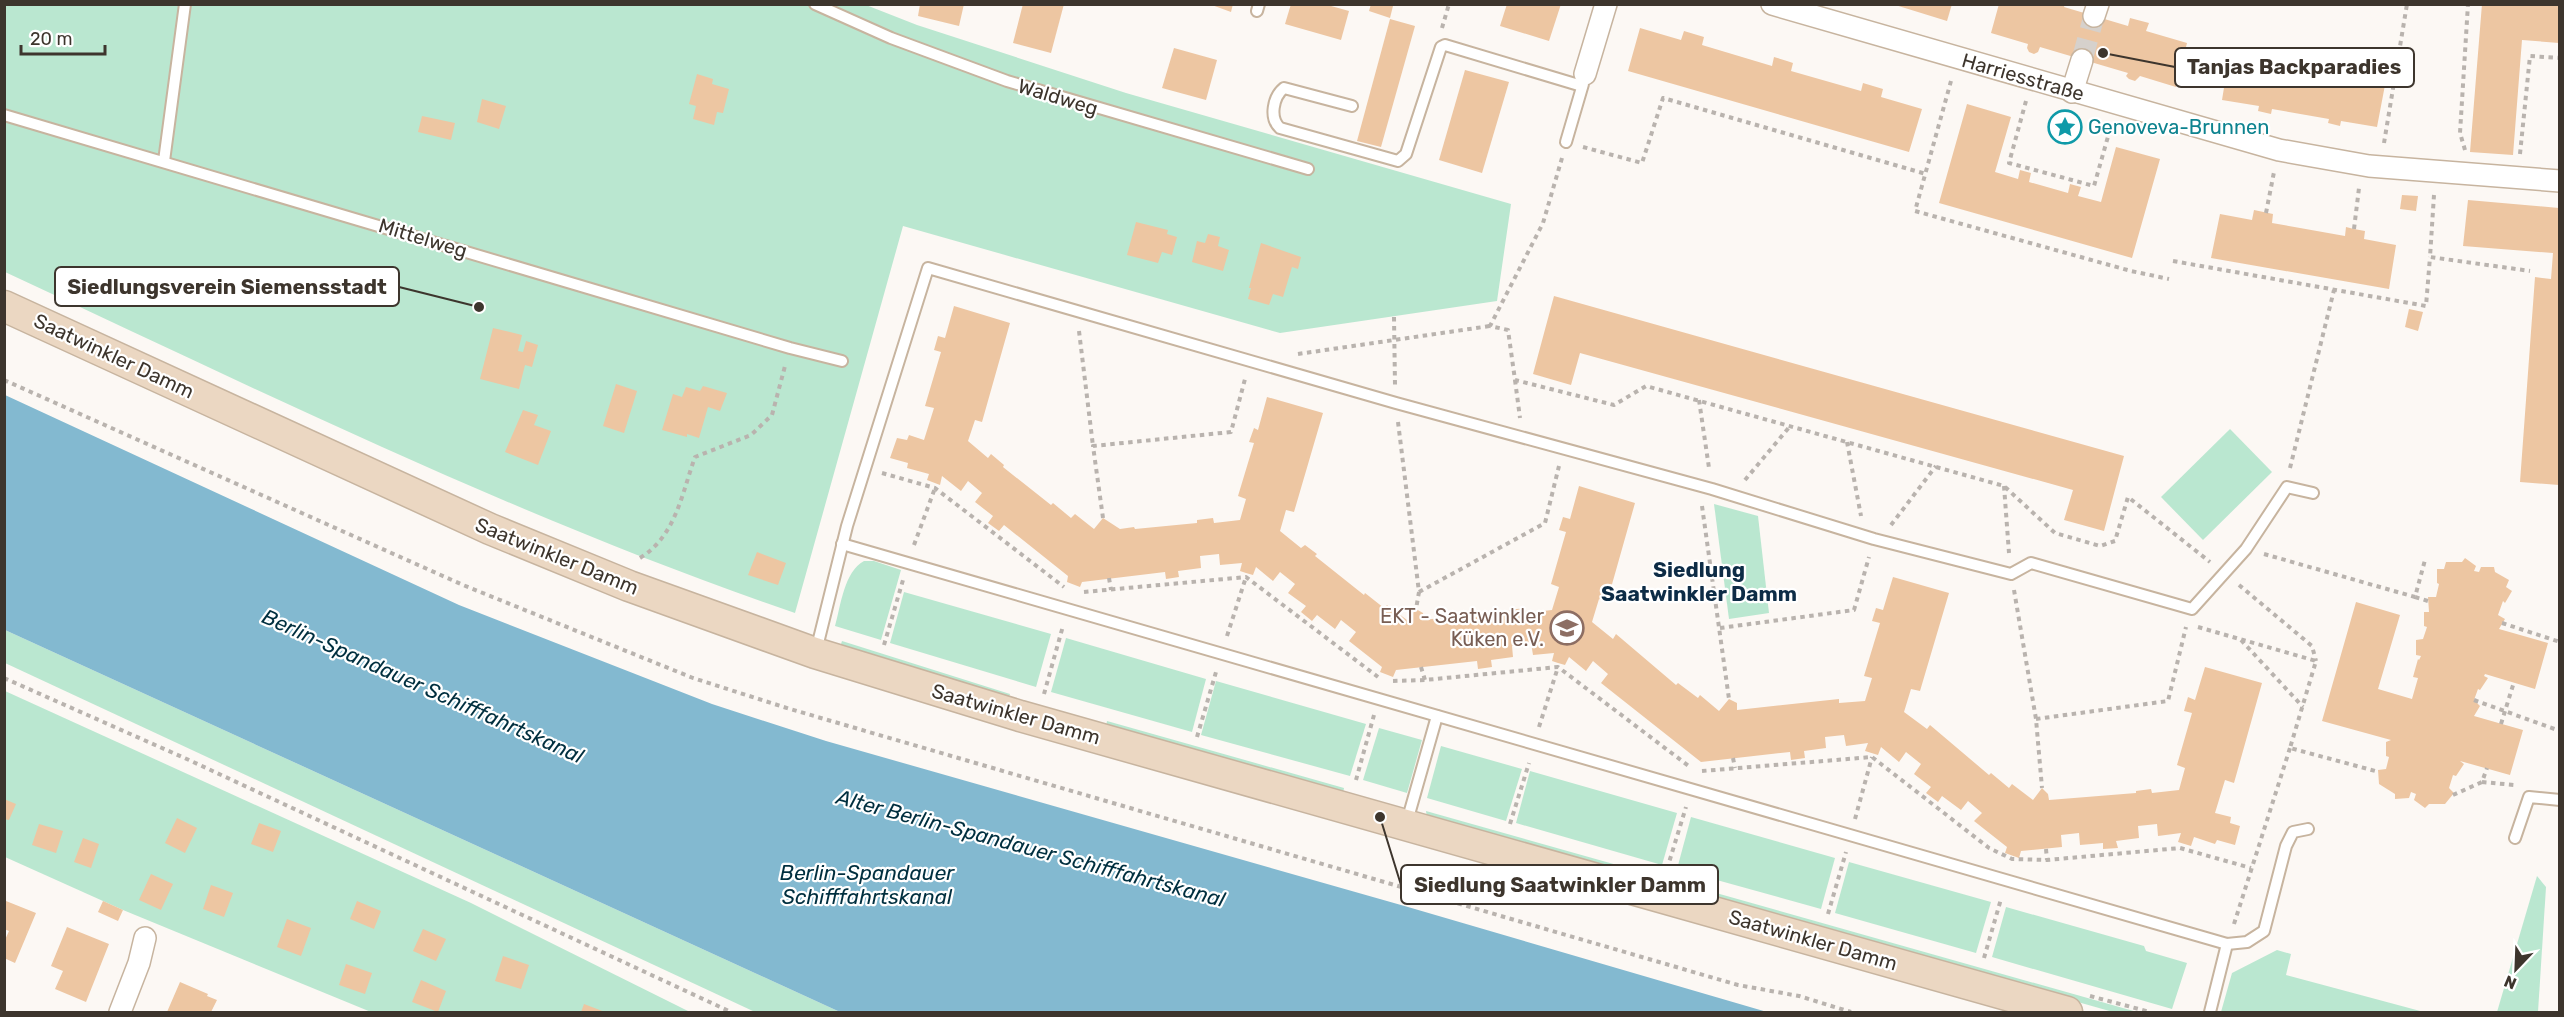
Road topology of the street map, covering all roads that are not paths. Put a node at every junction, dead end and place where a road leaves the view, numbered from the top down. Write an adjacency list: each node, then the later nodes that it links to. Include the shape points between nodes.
1 (184, 4): 11 (lane)
2 (815, 4): 12 (lane, Waldweg, via 891,38 1007,81)
3 (1606, 4): 6 (street)
4 (1772, 4): 7 (street, Harriesstraße)
5 (2082, 60): 7 (street)
6 (1583, 82): 8 (lane, via 1445,45 1441,47 1406,154 1398,161 1280,128 1272,116 1279,92 1284,88); 10 (lane)
7 (2072, 92): 13 (street, Harriesstraße, via 2279,150 2369,166)
8 (1352, 106)
9 (4, 115): 11 (lane, Mittelweg)
10 (1566, 142)
11 (164, 160): 15 (lane, Mittelweg)
12 (1308, 169)
13 (2559, 182)
14 (4, 306): 18 (main road, Saatwinkler Damm, via 490,529 629,586)
15 (842, 361)
16 (2313, 493): 17 (lane, via 2287,487 2246,549 2192,609 2031,563 2011,574 1874,539 1712,489 928,268)
17 (842, 544): 18 (lane); 19 (lane)
18 (816, 653): 21 (main road, Saatwinkler Damm, via 1020,716)
19 (1437, 716): 21 (lane); 25 (lane)
20 (2559, 800): 23 (lane, via 2529,797)
21 (1406, 825): 26 (main road, Saatwinkler Damm)
22 (2308, 829): 25 (lane, via 2293,832 2286,846 2264,931 2247,942)
23 (2515, 838)
24 (145, 938): 27 (street)
25 (2227, 944): 28 (lane)
26 (2074, 1003)
27 (120, 1012)
28 (2210, 1012)

